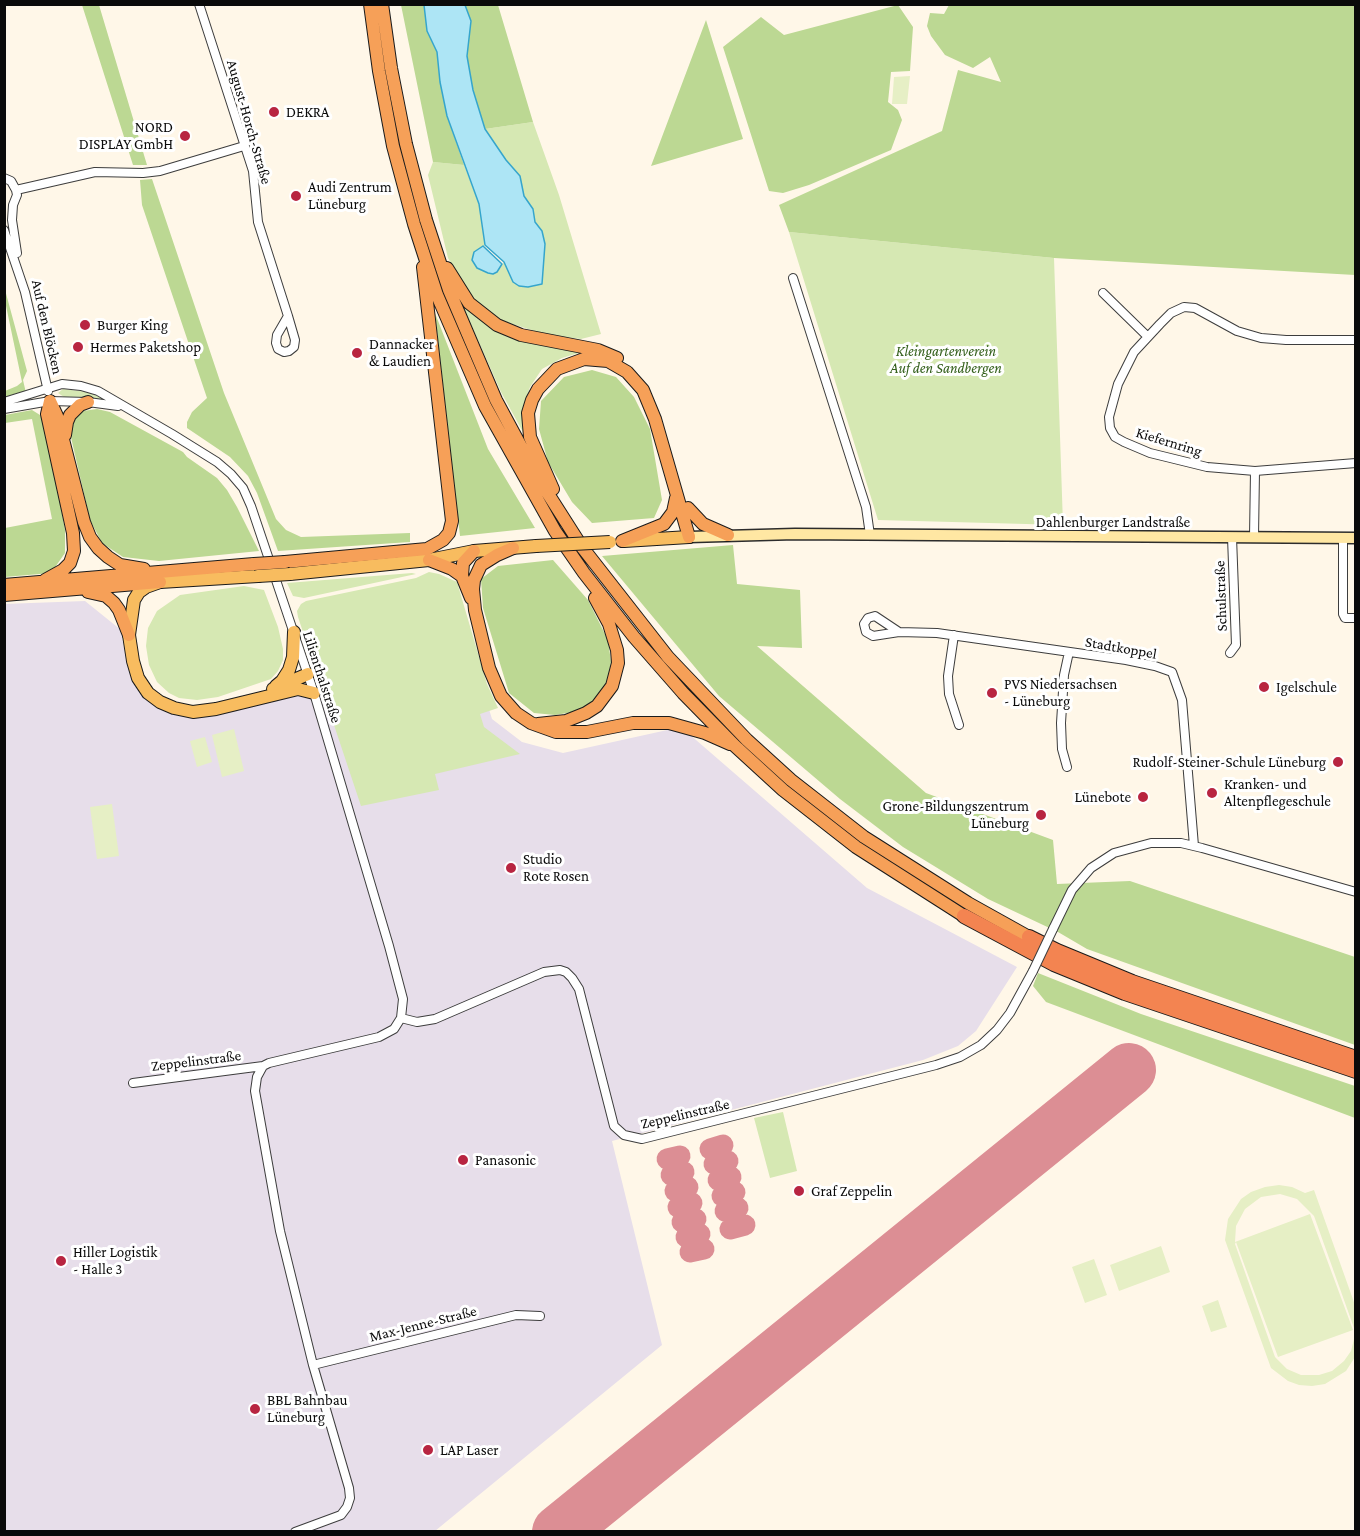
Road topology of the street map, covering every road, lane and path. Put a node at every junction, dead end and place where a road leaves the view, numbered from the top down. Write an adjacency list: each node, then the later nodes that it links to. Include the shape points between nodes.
1 (370, 4): 10 (highway, via 393,146)
2 (382, 4): 10 (highway, via 391,68)
3 (199, 5): 4 (street, August-Horch-Straße)
4 (244, 146): 6 (street, via 160,171 95,172); 14 (street, August-Horch-Straße, via 255,183 258,222)
5 (4, 178): 6 (street)
6 (16, 190): 7 (street, Auf den Blöcken)
7 (12, 205): 8 (street); 11 (street, Auf den Blöcken)
8 (4, 209)
9 (4, 230): 11 (street, Auf den Blöcken)
10 (430, 255): 27 (highway, via 469,303 497,325 521,335 598,350 631,368 648,388); 28 (highway, via 496,400); 39 (highway, via 423,270 452,520 449,533); 41 (highway, via 449,326 484,406 555,531)
11 (20, 273): 17 (street, Auf den Blöcken)
12 (793, 278): 30 (street, via 866,507)
13 (1103, 293): 15 (street)
14 (288, 316)
15 (1147, 336): 16 (street, Kiefernring, via 1184,307 1195,308 1237,331 1261,338); 25 (street, Kiefernring, via 1118,384 1109,417 1115,437 1150,453 1184,462)
16 (1356, 340)
17 (47, 387): 18 (street, Auf den Blöcken); 19 (street, Auf den Blöcken); 21 (street, Lilienthalstraße, via 81,386)
18 (50, 401): 20 (street, Lilienthalstraße); 22 (street); 23 (highway); 44 (highway, via 46,414 74,551 63,570)
19 (4, 402)
20 (88, 402): 21 (street, Lilienthalstraße); 23 (highway, via 70,416)
21 (122, 406): 50 (street, Lilienthalstraße, via 217,462 243,488)
22 (4, 409)
23 (64, 442): 43 (highway, via 84,522 98,548 120,565)
24 (1356, 463): 25 (street, Kiefernring)
25 (1255, 471): 33 (street)
26 (676, 491): 28 (highway, via 650,404 635,379 608,361 584,359 571,363 557,369 537,389 528,426 534,450); 31 (highway); 36 (highway, via 674,512 664,524)
27 (688, 508): 29 (highway, via 703,524); 31 (highway)
28 (569, 528): 67 (highway, via 668,657 765,756 864,837)
29 (731, 535): 30 (main road, Dahlenburger Landstraße); 31 (main road, Dahlenburger Landstraße)
30 (870, 535): 32 (main road, Dahlenburger Landstraße)
31 (689, 537): 36 (main road)
32 (1232, 537): 33 (main road, Dahlenburger Landstraße); 55 (street, Schulstraße, via 1236,645)
33 (1254, 537): 34 (main road, Dahlenburger Landstraße)
34 (1343, 538): 35 (main road, Dahlenburger Landstraße); 49 (street, via 1343,615)
35 (1356, 538)
36 (616, 542): 37 (main road, bridge)
37 (513, 548): 38 (main road); 48 (highway, via 496,555 477,572 473,589)
38 (474, 551): 39 (main road); 42 (highway, via 463,563)
39 (428, 555): 40 (highway, bridge, via 314,558); 40 (main road, bridge, via 290,574); 42 (highway)
40 (256, 570): 43 (highway)
41 (584, 573): 60 (highway, via 614,638 616,675 605,697 586,713 556,723); 62 (highway, via 658,665)
42 (462, 576): 48 (highway)
43 (161, 577): 44 (highway); 46 (highway); 52 (main road, via 134,600)
44 (39, 583): 45 (highway)
45 (4, 585)
46 (69, 589): 47 (highway); 52 (highway, via 106,596 119,610)
47 (4, 595)
48 (475, 610): 60 (highway, via 498,689 508,705)
49 (1356, 618)
50 (294, 632): 56 (street, Lilienthalstraße); 57 (main road, via 289,670)
51 (899, 632): 53 (street, Stadtkoppel)
52 (129, 635): 59 (main road, via 138,678 160,702 193,712)
53 (954, 635): 54 (street, Stadtkoppel); 61 (street, via 948,676)
54 (1069, 652): 63 (street, Stadtkoppel, via 1061,723); 64 (street, Stadtkoppel, via 1126,660 1172,672 1182,700)
55 (1230, 653)
56 (308, 674): 57 (main road); 58 (street, Lilienthalstraße)
57 (272, 690): 59 (main road)
58 (314, 693): 59 (main road, via 298,690); 68 (street, Lilienthalstraße, via 389,945 402,999)
59 (244, 702)
60 (531, 723): 62 (highway, via 572,733 633,723 669,723)
61 (959, 725)
62 (735, 746): 66 (highway, via 783,790 856,847)
63 (1067, 766)
64 (1194, 846): 65 (street); 68 (street, Zeppelinstraße, bridge, via 1165,842 1139,845 1114,853 1082,876 1010,1013 981,1045 960,1057 642,1139 624,1135 614,1126 579,989 566,972 544,972 435,1019 417,1022)
65 (1356, 892)
66 (964, 916): 71 (highway, via 1054,964 1125,993)
67 (1029, 937): 69 (highway, via 1131,982)
68 (401, 1018): 70 (street, Zeppelinstraße, via 394,1029 379,1036)
69 (1356, 1058)
70 (263, 1066): 72 (street, Zeppelinstraße); 74 (street, Zeppelinstraße, via 255,1091 280,1232)
71 (1356, 1071)
72 (133, 1083)
73 (540, 1316): 74 (street, Max-Jenne-Straße, via 516,1315)
74 (313, 1365): 75 (street, Zeppelinstraße, via 350,1498 341,1515)
75 (295, 1532)

